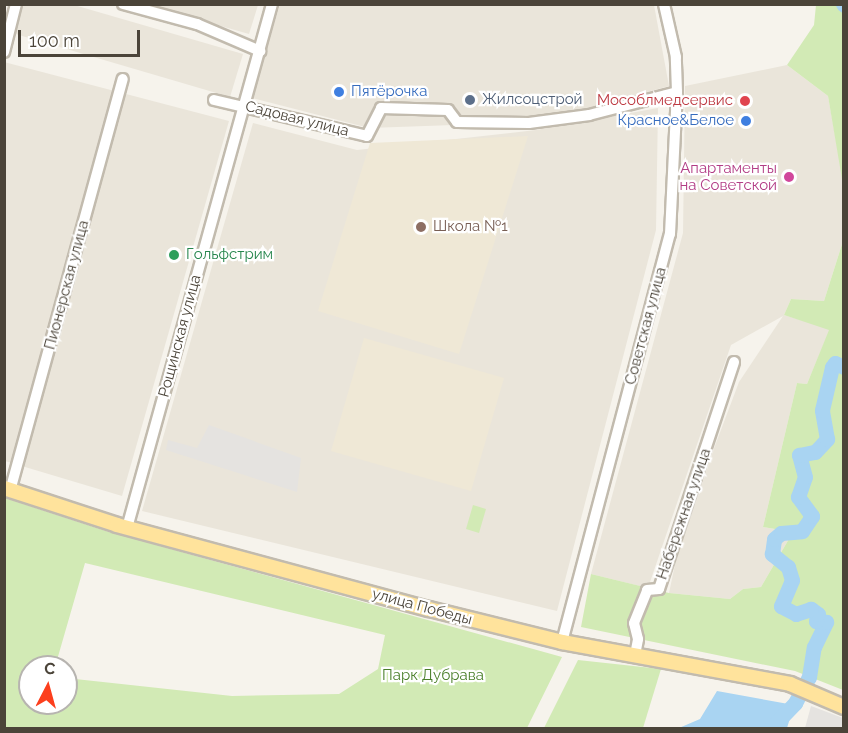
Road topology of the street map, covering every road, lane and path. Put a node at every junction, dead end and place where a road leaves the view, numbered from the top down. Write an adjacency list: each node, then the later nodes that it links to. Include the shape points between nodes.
1 (16, 4): 6 (street)
2 (123, 4): 5 (street, via 197,24)
3 (272, 4): 5 (street, Рощинская улица)
4 (664, 4): 8 (street, Советская улица, via 676,57)
5 (260, 51): 10 (street, Рощинская улица)
6 (4, 52)
7 (123, 79): 12 (street, Пионерская улица)
8 (677, 92): 10 (street, Садовая улица, via 589,115 529,123 456,122 448,110 381,108 367,136); 14 (street, Советская улица, via 670,234)
9 (213, 100): 10 (street, Садовая улица)
10 (243, 106): 13 (street, Рощинская улица)
11 (734, 362): 15 (street, Набережная улица, via 659,589 647,590 634,624 638,639)
12 (7, 489): 13 (main road, улица Победы)
13 (127, 528): 14 (main road, улица Победы)
14 (562, 642): 15 (main road, улица Победы)
15 (635, 655): 16 (main road, улица Победы, via 790,684)
16 (843, 708)

